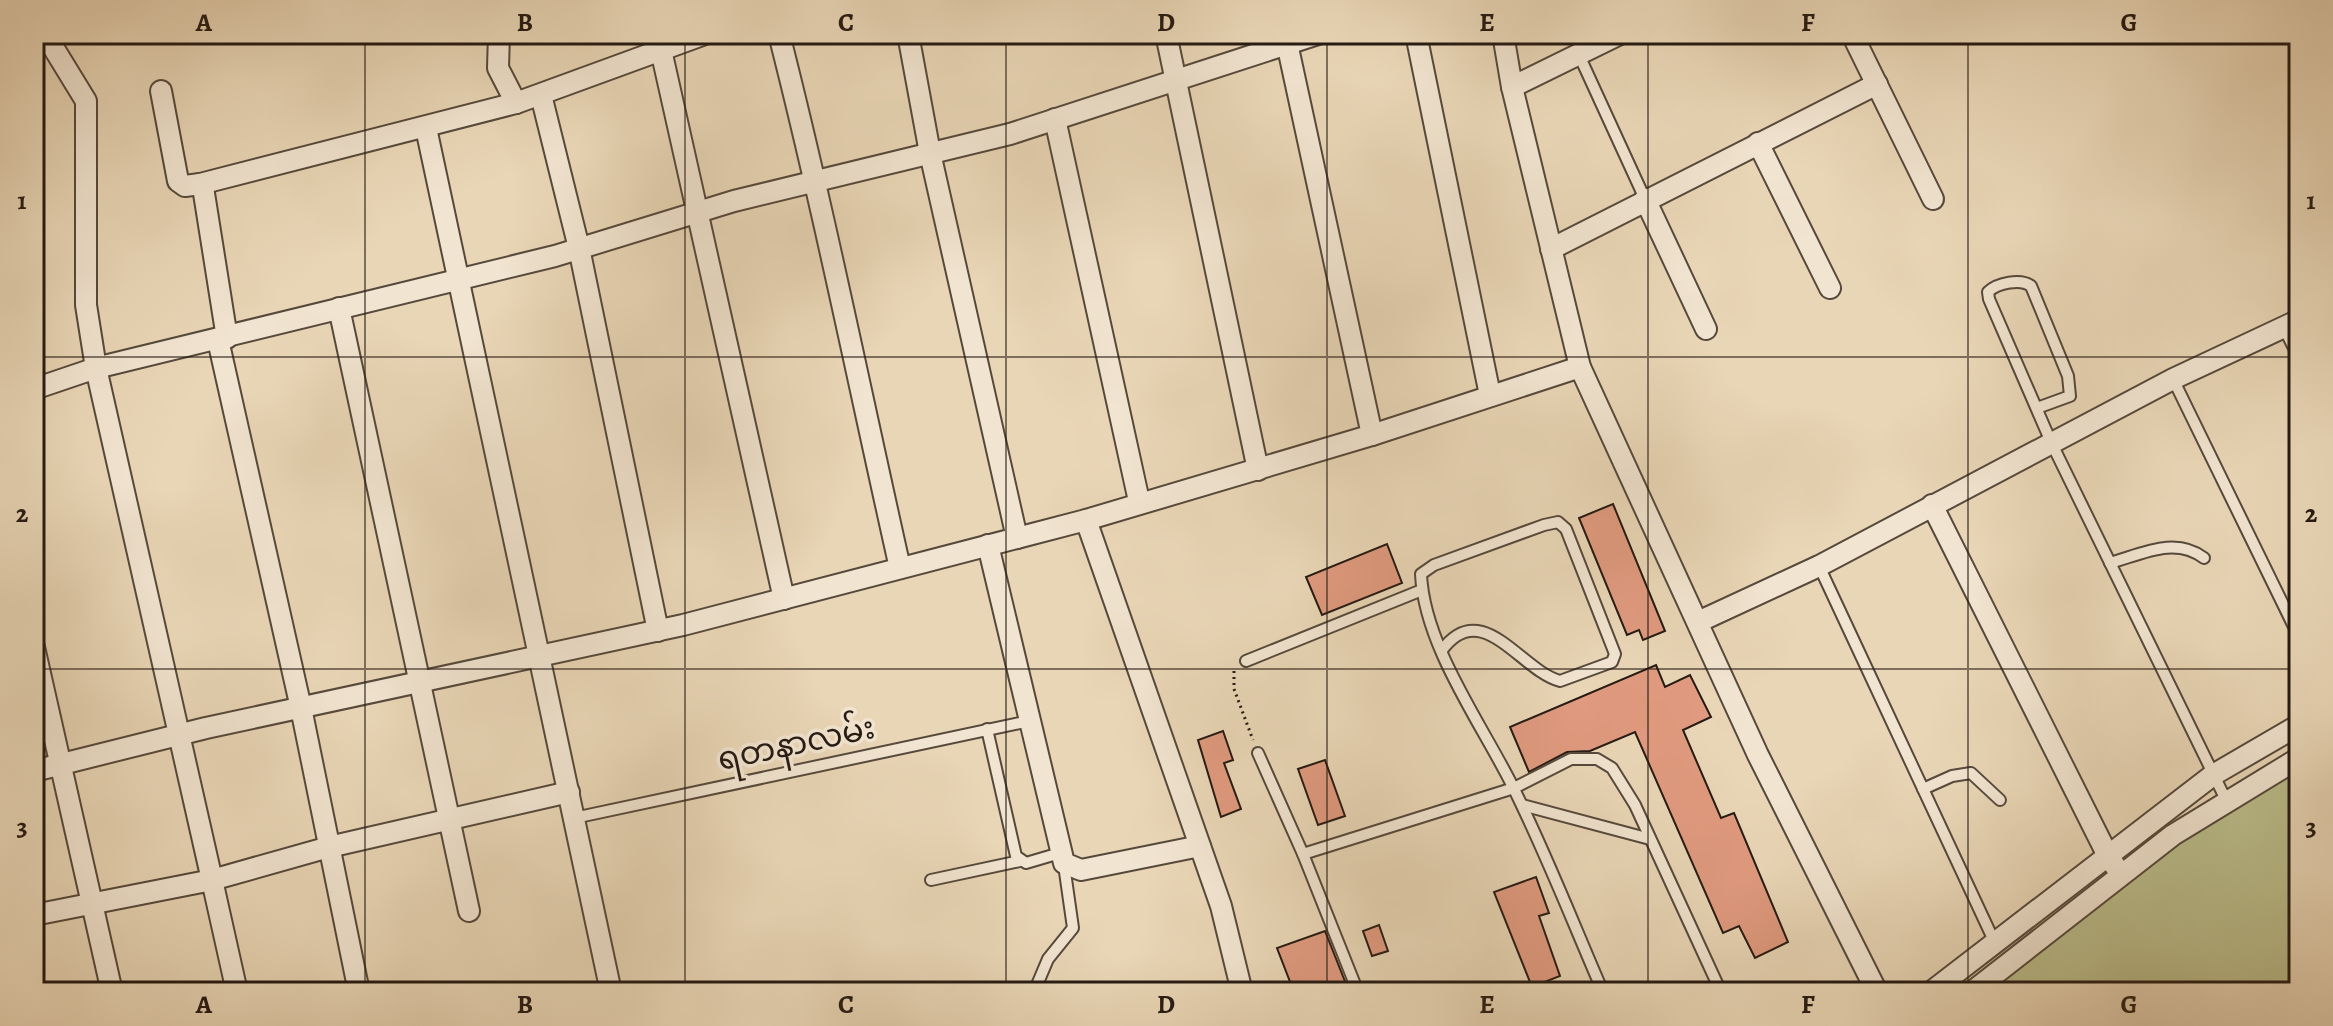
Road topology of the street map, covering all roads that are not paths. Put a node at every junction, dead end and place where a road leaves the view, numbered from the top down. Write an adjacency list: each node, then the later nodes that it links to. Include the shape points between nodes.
1 (45, 34): 40 (street, via 86,101 86,305)
2 (499, 34): 20 (street, via 498,68)
3 (705, 34): 13 (street)
4 (779, 34): 25 (street)
5 (908, 34): 24 (street)
6 (1166, 34): 15 (street)
7 (1318, 34): 12 (street)
8 (1416, 34): 43 (street)
9 (1503, 34): 17 (street)
10 (1620, 34): 14 (street)
11 (1852, 34): 16 (street)
12 (1286, 40): 15 (street); 45 (street)
13 (661, 50): 19 (street); 29 (street)
14 (1579, 55): 17 (street); 27 (lane)
15 (1178, 80): 21 (street); 47 (street)
16 (1877, 84): 23 (street); 28 (street)
17 (1512, 87): 31 (street)
18 (161, 91): 26 (street, via 178,181 185,186)
19 (541, 95): 20 (street); 30 (street)
20 (516, 103): 22 (street)
21 (1055, 119): 24 (street); 48 (street)
22 (426, 128): 26 (street); 32 (street)
23 (1758, 143): 27 (street); 33 (street)
24 (930, 153): 25 (street); 51 (street)
25 (816, 180): 29 (street); 56 (street)
26 (200, 184): 37 (street)
27 (1645, 199): 31 (street); 36 (street)
28 (1933, 199)
29 (697, 212): 30 (street); 58 (street)
30 (579, 248): 32 (street); 60 (street)
31 (1551, 249): 39 (street)
32 (459, 279): 34 (street); 64 (street)
33 (1830, 288)
34 (339, 308): 37 (street); 66 (street)
35 (2292, 324): 38 (lane); 41 (street)
36 (1706, 329)
37 (222, 339): 40 (street); 67 (street)
38 (2299, 358)
39 (1580, 367): 43 (street); 59 (street)
40 (96, 368): 42 (street); 71 (street)
41 (2173, 379): 46 (street); 61 (lane)
42 (34, 389)
43 (1490, 395): 45 (street)
44 (2037, 408): 44 (lane, via 2070,396 2068,376 2031,286 2021,281 1988,292); 46 (lane)
45 (1372, 435): 47 (street)
46 (2051, 442): 49 (street); 54 (lane)
47 (1258, 470): 48 (street)
48 (1139, 501): 50 (street)
49 (1932, 505): 55 (street); 89 (street)
50 (1086, 520): 51 (street); 86 (street)
51 (1017, 538): 52 (street)
52 (988, 545): 56 (street); 68 (street)
53 (2204, 558): 54 (lane, via 2190,547 2169,546)
54 (2110, 563): 76 (lane)
55 (1819, 566): 59 (street); 78 (lane)
56 (900, 568): 58 (street)
57 (1422, 590): 63 (lane); 63 (lane, via 1421,574 1434,565 1558,522 1566,529 1615,654 1612,662 1560,681 1486,634 1465,631); 65 (lane)
58 (784, 599): 60 (street)
59 (1698, 622): 108 (street)
60 (658, 631): 64 (street)
61 (2299, 637)
62 (34, 647): 74 (street)
63 (1442, 650): 77 (lane)
64 (541, 655): 66 (street); 79 (street)
65 (1246, 661)
66 (422, 682): 67 (street); 83 (street)
67 (301, 708): 71 (street); 87 (street)
68 (1029, 721): 70 (lane, ရတနာလမ်း); 90 (street)
69 (2299, 725): 76 (street)
70 (987, 729): 84 (lane, ရတနာလမ်း); 91 (lane)
71 (181, 735): 74 (street); 93 (street)
72 (1258, 753): 88 (lane)
73 (2299, 758): 81 (street)
74 (60, 765): 75 (street); 95 (street)
75 (34, 771)
76 (2213, 775): 81 (lane); 89 (street)
77 (1514, 788): 82 (lane); 85 (lane, via 1571,759 1597,759 1612,768); 88 (lane)
78 (1923, 789): 80 (lane, via 1971,773); 98 (lane)
79 (569, 792): 83 (street); 84 (street)
80 (2000, 800)
81 (2227, 802): 92 (street)
82 (1522, 805): 85 (lane); 106 (lane)
83 (451, 818): 87 (street); 96 (street)
84 (574, 818): 102 (street)
85 (1650, 839): 107 (lane)
86 (1200, 846): 90 (street, via 1081,870); 104 (street)
87 (329, 847): 93 (street); 101 (street)
88 (1303, 854): 105 (lane)
89 (2108, 856): 92 (street); 98 (street)
90 (1062, 858): 91 (lane); 103 (lane, via 1073,928 1048,959)
91 (1020, 861): 94 (lane)
92 (2120, 873): 110 (street)
93 (212, 880): 95 (street); 100 (street)
94 (931, 880)
95 (94, 903): 97 (street); 99 (street)
96 (469, 911)
97 (34, 915)
98 (1995, 943): 109 (street)
99 (112, 992)
100 (237, 992)
101 (359, 992)
102 (611, 992)
103 (1034, 992)
104 (1242, 992)
105 (1358, 992)
106 (1603, 992)
107 (1721, 992)
108 (1877, 992)
109 (1931, 992)
110 (1972, 992)

